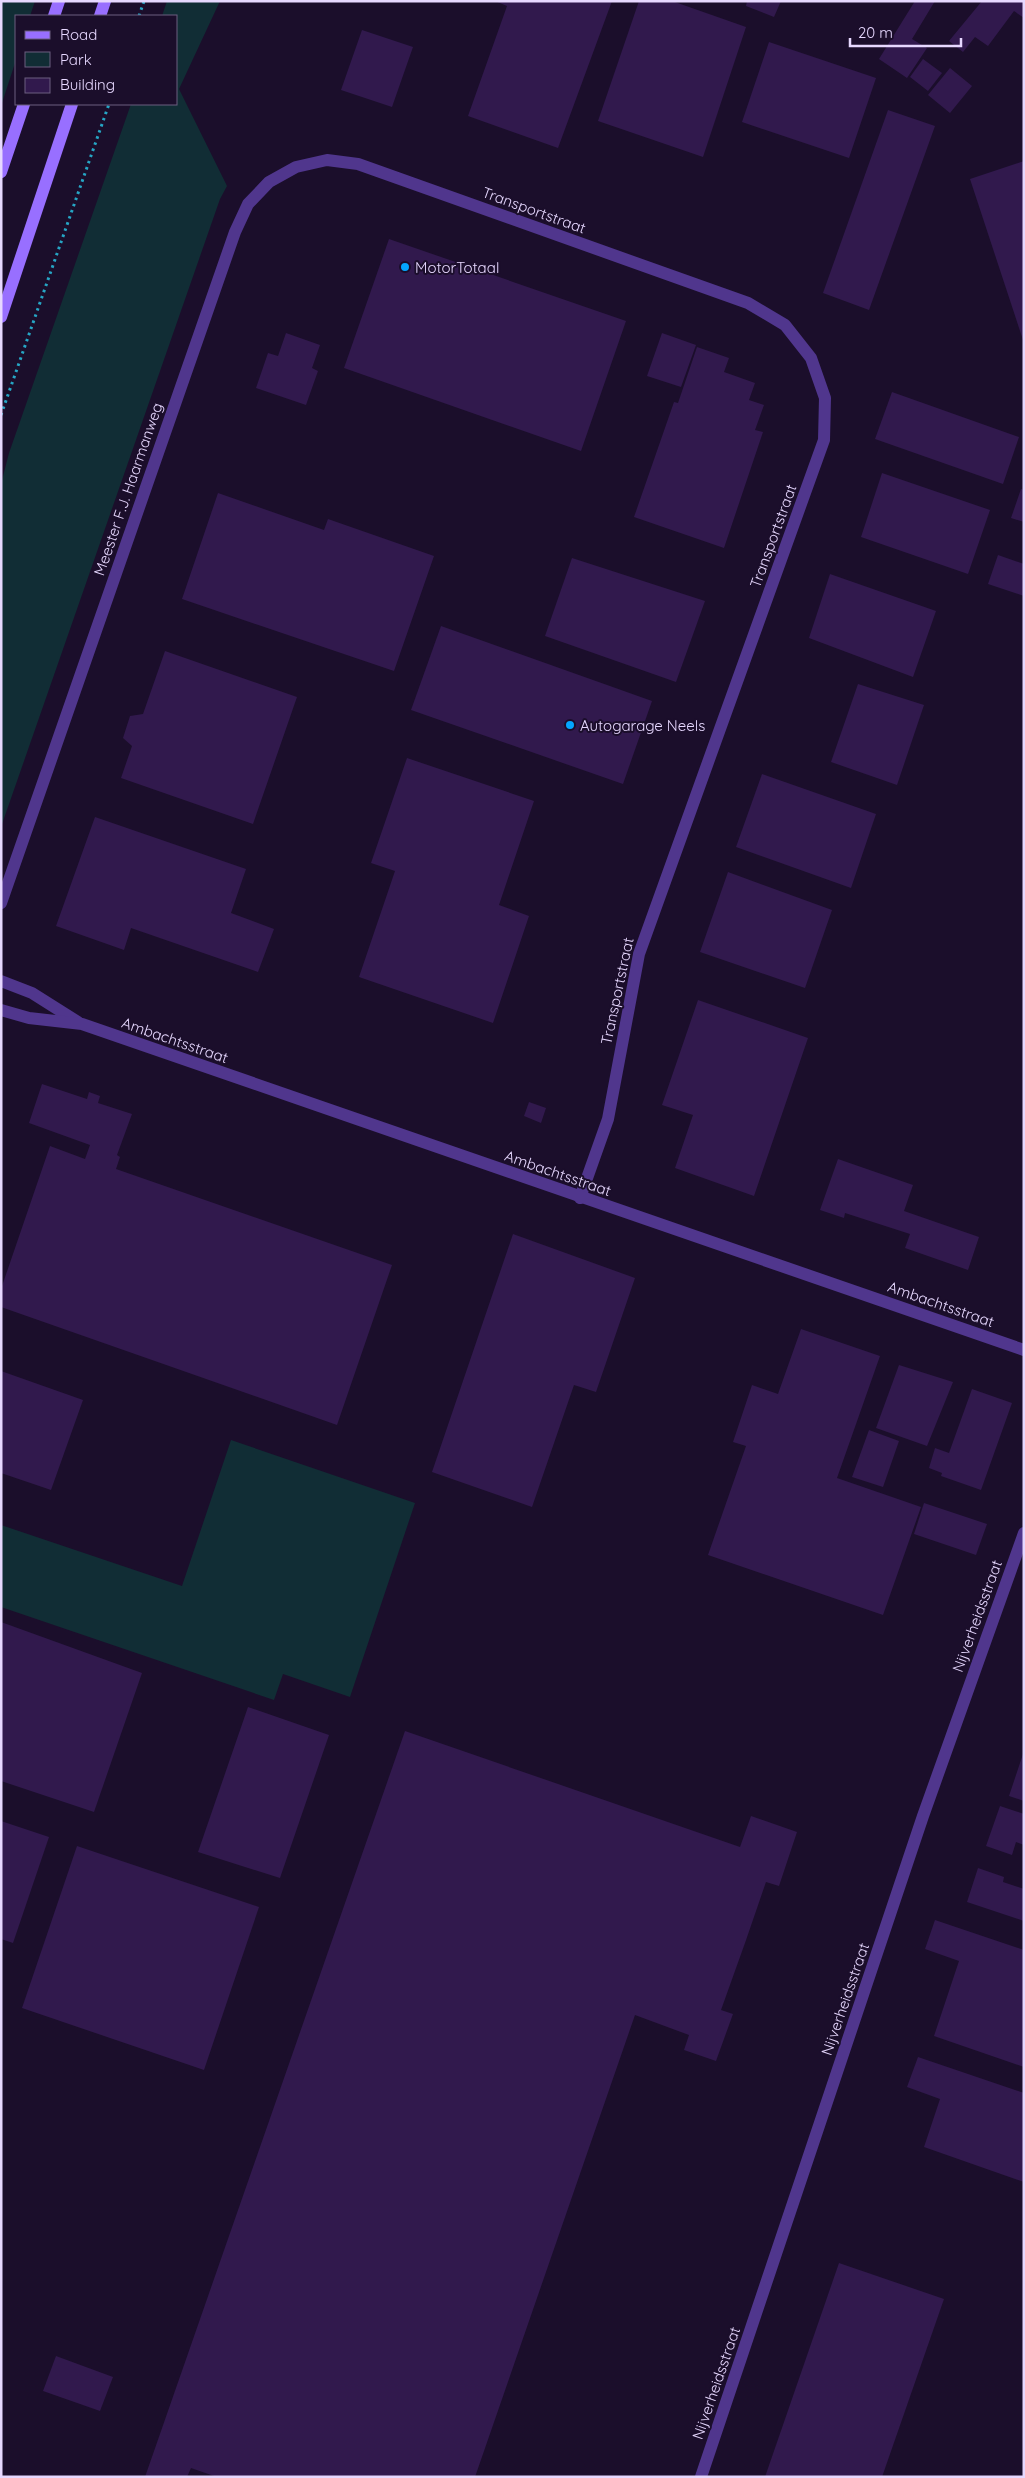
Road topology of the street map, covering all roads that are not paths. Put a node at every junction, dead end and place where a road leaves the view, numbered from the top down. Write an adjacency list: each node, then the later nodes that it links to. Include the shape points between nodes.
1 (59, 1): 3 (main road)
2 (105, 1): 4 (main road)
3 (54, 15)
4 (100, 15)
5 (24, 105): 8 (main road)
6 (72, 105): 9 (main road)
7 (358, 164): 10 (street, Meester F.J. Haarmanweg, via 327,160 296,166 269,182 248,204 234,232); 14 (street, Transportstraat, via 748,303 785,325 812,358 825,398 824,440 639,954 608,1119)
8 (1, 172)
9 (1, 317)
10 (1, 902)
11 (1, 981): 13 (street, Ambachtsstraat, via 32,993)
12 (1, 1010): 13 (street, Ambachtsstraat, via 29,1018)
13 (82, 1024): 14 (street, Ambachtsstraat)
14 (580, 1198): 15 (street, Ambachtsstraat)
15 (1024, 1350)
16 (1024, 1533): 17 (street, Nijverheidsstraat, via 923,1816)
17 (701, 2477)

